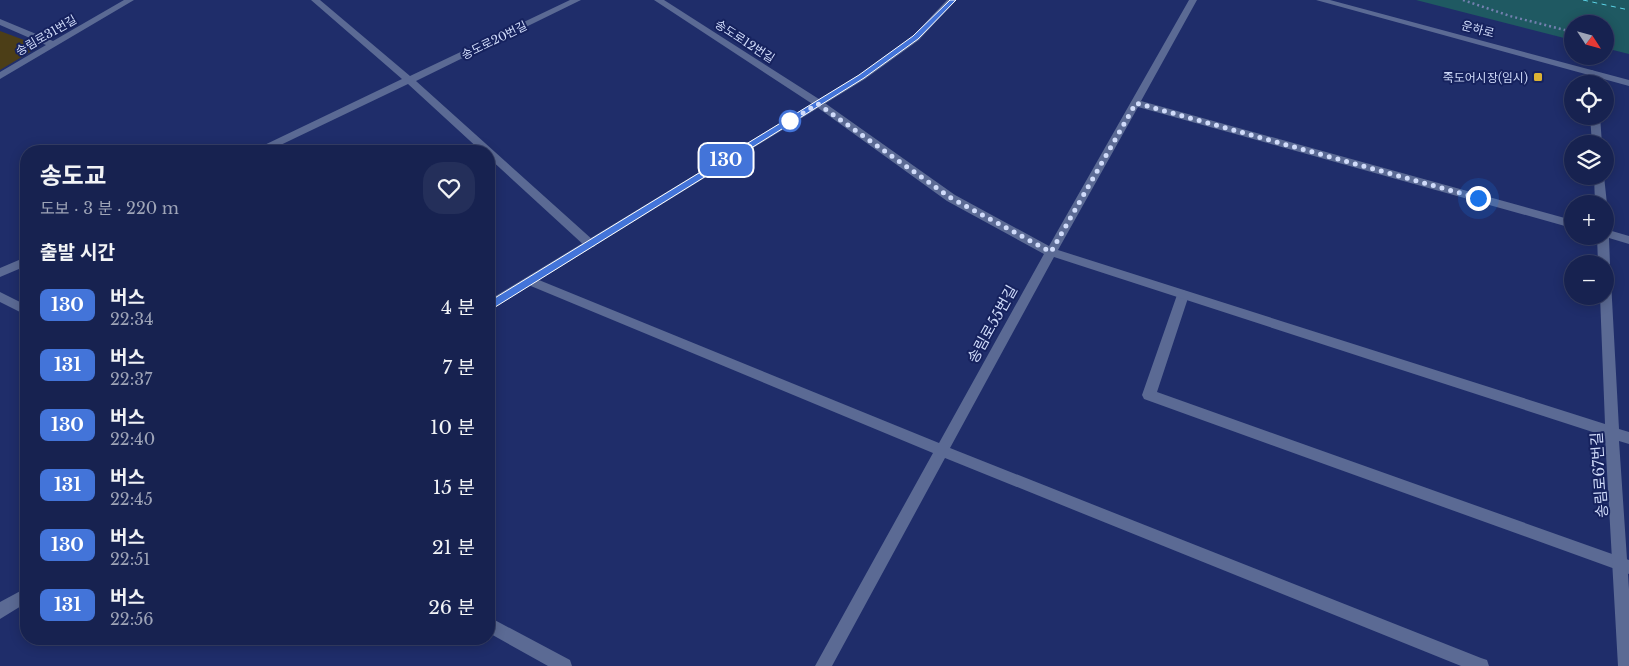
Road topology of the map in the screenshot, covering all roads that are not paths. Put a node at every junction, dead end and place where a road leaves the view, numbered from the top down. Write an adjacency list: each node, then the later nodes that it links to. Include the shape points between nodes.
1 (130, 0): 9 (street, 송림로31번길)
2 (314, 0): 12 (street)
3 (578, 0): 12 (street, 송도로20번길)
4 (658, 0): 15 (street, 송도로12번길)
5 (952, 0): 15 (street, via 922,32 891,57)
6 (1193, 0): 14 (street, 송림로55번길)
7 (1320, 0): 10 (street, 운하로)
8 (0, 22): 9 (street)
9 (54, 45): 11 (street, 송림로31번길)
10 (1592, 73): 13 (street, 운하로)
11 (0, 76)
12 (410, 81): 16 (street, 송도로20번길); 17 (street)
13 (1629, 83)
14 (1136, 103): 19 (street); 23 (street, 송림로55번길)
15 (818, 104): 22 (street); 23 (street, 송도로12번길, via 951,198)
16 (273, 145)
17 (480, 145)
18 (495, 158): 22 (street)
19 (1564, 222)
20 (1614, 237): 21 (street)
21 (1629, 240)
22 (590, 244): 26 (street)
23 (1051, 252): 27 (street, 송도로12번길); 34 (street, 송림로55번길)
24 (20, 264): 25 (street)
25 (0, 273)
26 (530, 281): 29 (street); 34 (street)
27 (1184, 295): 32 (street, 송도로12번길); 35 (street, via 1149,395)
28 (0, 297): 31 (street)
29 (495, 302)
30 (1606, 305): 32 (street, 송림로67번길)
31 (20, 307)
32 (1612, 432): 33 (street, 송도로12번길); 35 (street, 송림로67번길)
33 (1629, 438)
34 (942, 450): 40 (street, 송림로55번길); 41 (street)
35 (1625, 565): 42 (street, 송림로67번길)
36 (20, 598): 37 (street)
37 (0, 611)
38 (495, 628): 39 (street)
39 (564, 666)
40 (823, 666)
41 (1481, 666)
42 (1626, 666)

